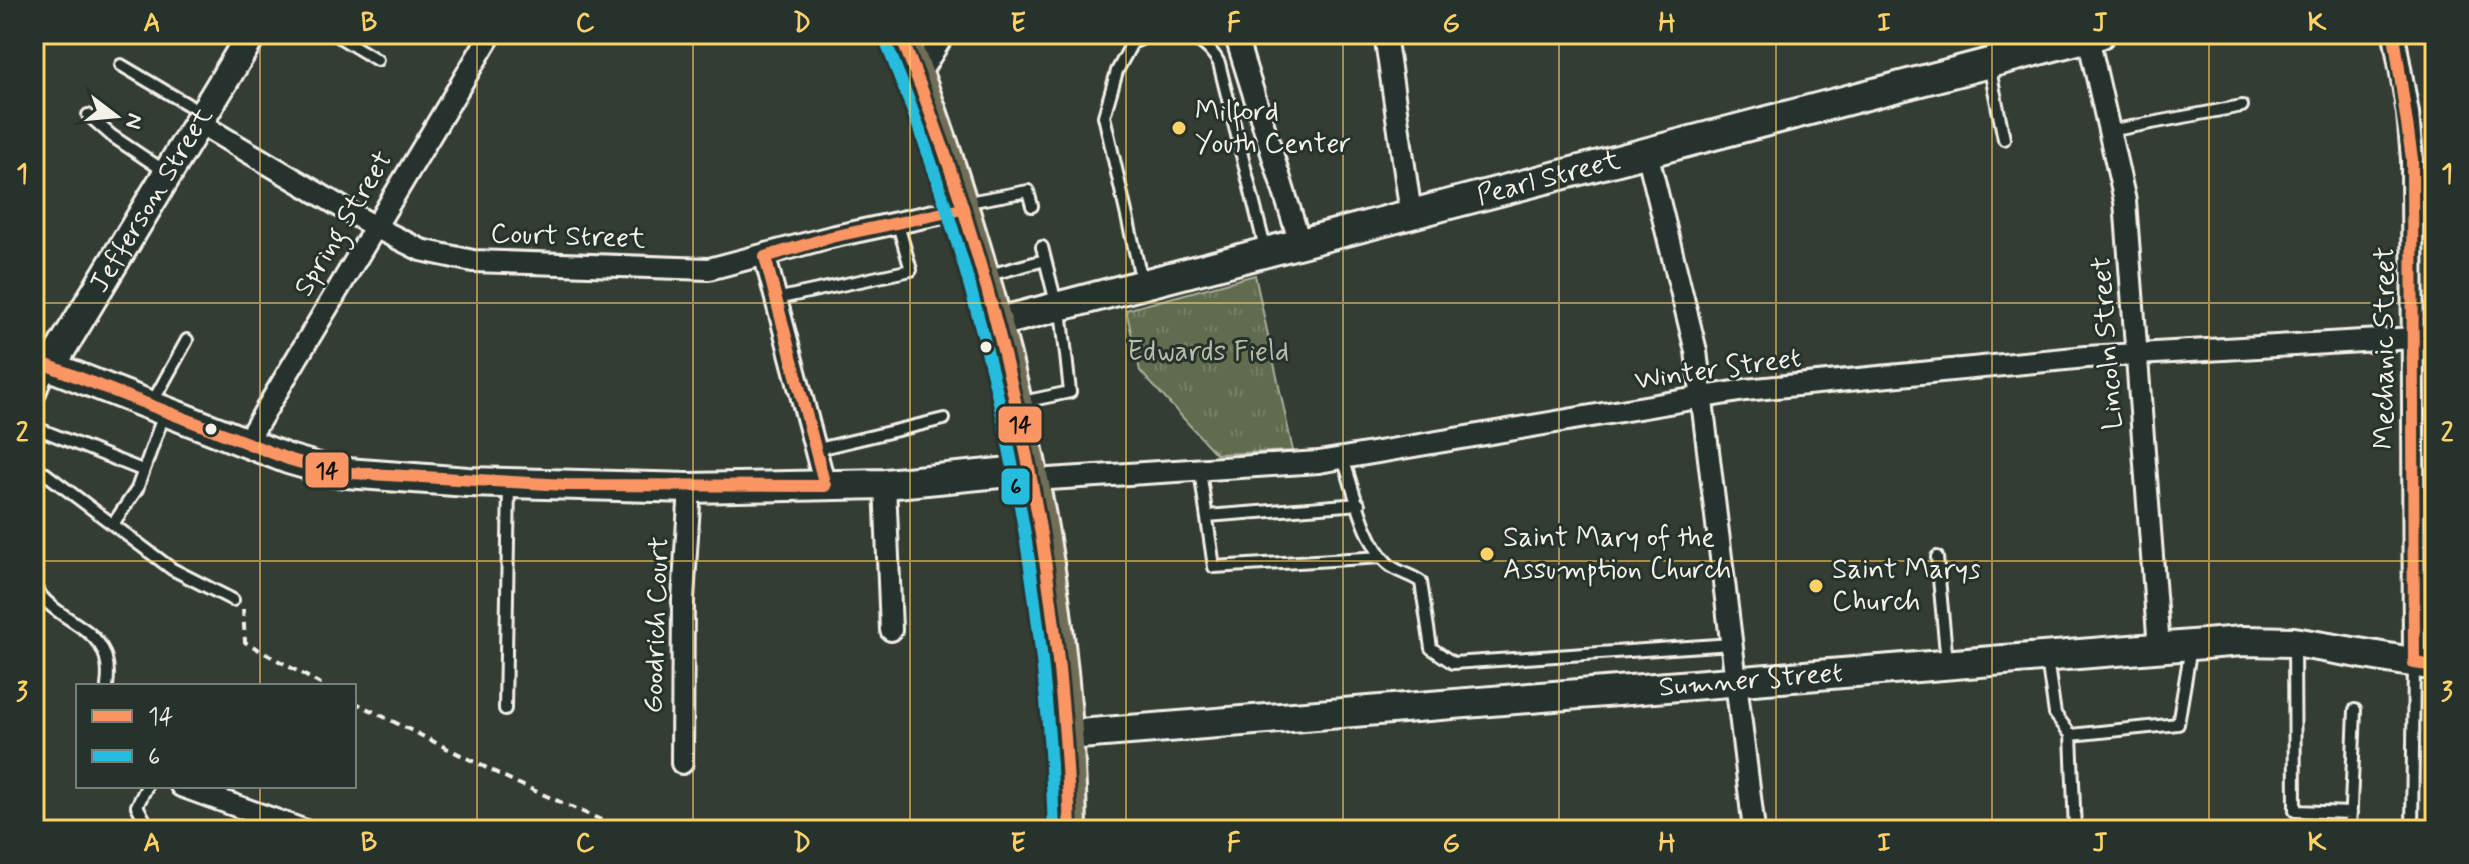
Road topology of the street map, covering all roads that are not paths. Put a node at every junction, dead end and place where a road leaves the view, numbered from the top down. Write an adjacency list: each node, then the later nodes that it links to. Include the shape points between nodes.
1 (252, 34): 18 (street, Jefferson Street)
2 (334, 34): 12 (lane)
3 (491, 34): 27 (street, Spring Street)
4 (900, 34): 15 (main road)
5 (944, 34): 15 (street)
6 (1153, 34): 34 (lane, via 1132,43 1104,116)
7 (1171, 34): 30 (lane, via 1195,39 1212,50 1219,63)
8 (1235, 34): 28 (street)
9 (1385, 34): 25 (street)
10 (2394, 34): 38 (street, Mechanic Street, via 2412,159)
11 (2094, 36): 13 (street, Pearl Street); 19 (street, Lincoln Street)
12 (377, 60)
13 (1989, 63): 20 (lane); 21 (street, Pearl Street)
14 (121, 65): 18 (lane)
15 (918, 76): 23 (main road)
16 (2242, 106): 19 (lane)
17 (88, 115): 22 (lane)
18 (201, 118): 22 (street, Jefferson Street); 27 (street, Court Street)
19 (2109, 131): 40 (street, Lincoln Street, via 2125,201)
20 (2004, 139)
21 (1647, 152): 25 (street, Pearl Street); 42 (street, via 1689,313)
22 (167, 174): 41 (street, Jefferson Street)
23 (961, 206): 24 (lane, via 1028,191); 26 (street, Court Street); 33 (main road)
24 (1032, 206)
25 (1411, 214): 28 (street, Pearl Street)
26 (897, 221): 31 (street, Court Street); 35 (lane, via 911,270)
27 (375, 227): 31 (street, Court Street, via 421,250 473,261 709,269); 48 (street, Spring Street)
28 (1300, 243): 30 (street, Pearl Street)
29 (1042, 247): 32 (lane)
30 (1266, 252): 34 (street, Pearl Street)
31 (765, 257): 35 (street)
32 (1045, 260): 33 (lane); 36 (lane)
33 (982, 276): 37 (main road)
34 (1142, 284): 36 (street, Pearl Street)
35 (775, 299): 49 (street)
36 (1058, 305): 37 (street, Pearl Street); 43 (lane, via 1070,392)
37 (995, 323): 43 (main road)
38 (2413, 338): 40 (street, Winter Street); 73 (street, Mechanic Street)
39 (187, 340): 44 (lane)
40 (2138, 354): 42 (street, Winter Street); 70 (street, Lincoln Street)
41 (42, 363): 44 (street); 45 (lane)
42 (1702, 398): 50 (street, Winter Street); 68 (street)
43 (1016, 403): 54 (main road)
44 (158, 408): 48 (street); 52 (lane)
45 (34, 409)
46 (944, 419): 49 (lane)
47 (34, 427): 52 (lane)
48 (246, 443): 55 (street, via 333,472)
49 (818, 449): 57 (street)
50 (1343, 459): 53 (street, Winter Street); 59 (lane)
51 (34, 465): 61 (lane)
52 (142, 470): 61 (lane, via 133,498)
53 (1200, 471): 54 (street, Winter Street); 60 (lane)
54 (1032, 475): 56 (street); 78 (main road)
55 (509, 483): 58 (street); 76 (lane)
56 (885, 484): 57 (street); 66 (street)
57 (825, 486): 58 (street)
58 (690, 488): 80 (street, Goodrich Court)
59 (1359, 504): 60 (lane); 62 (lane)
60 (1207, 516): 62 (lane, via 1214,567)
61 (113, 524): 65 (lane, via 172,569)
62 (1382, 557): 68 (lane, via 1421,582 1431,648 1453,663)
63 (1937, 557): 72 (lane)
64 (34, 586): 75 (lane, via 44,602 89,631 104,648 110,667)
65 (233, 600)
66 (891, 630)
67 (2294, 642): 69 (street, Sumner Street); 73 (street, Sumner Street); 83 (lane, via 2295,811)
68 (1732, 644): 74 (street)
69 (2191, 645): 70 (street, Sumner Street); 79 (lane, via 2178,724)
70 (2159, 648): 71 (street, Sumner Street)
71 (2046, 657): 72 (street, Sumner Street); 79 (lane, via 2055,714)
72 (1947, 665): 74 (street, Sumner Street)
73 (2424, 665): 90 (lane)
74 (1736, 682): 78 (street, Sumner Street); 87 (street)
75 (107, 684)
76 (505, 709)
77 (2355, 710): 83 (lane)
78 (1067, 735): 86 (main road)
79 (2071, 735): 88 (lane)
80 (682, 763)
81 (146, 788): 84 (lane, via 137,806)
82 (187, 788): 85 (street)
83 (2351, 813): 89 (lane)
84 (150, 830)
85 (303, 830)
86 (1070, 830)
87 (1754, 830)
88 (2075, 830)
89 (2350, 830)
90 (2412, 830)

